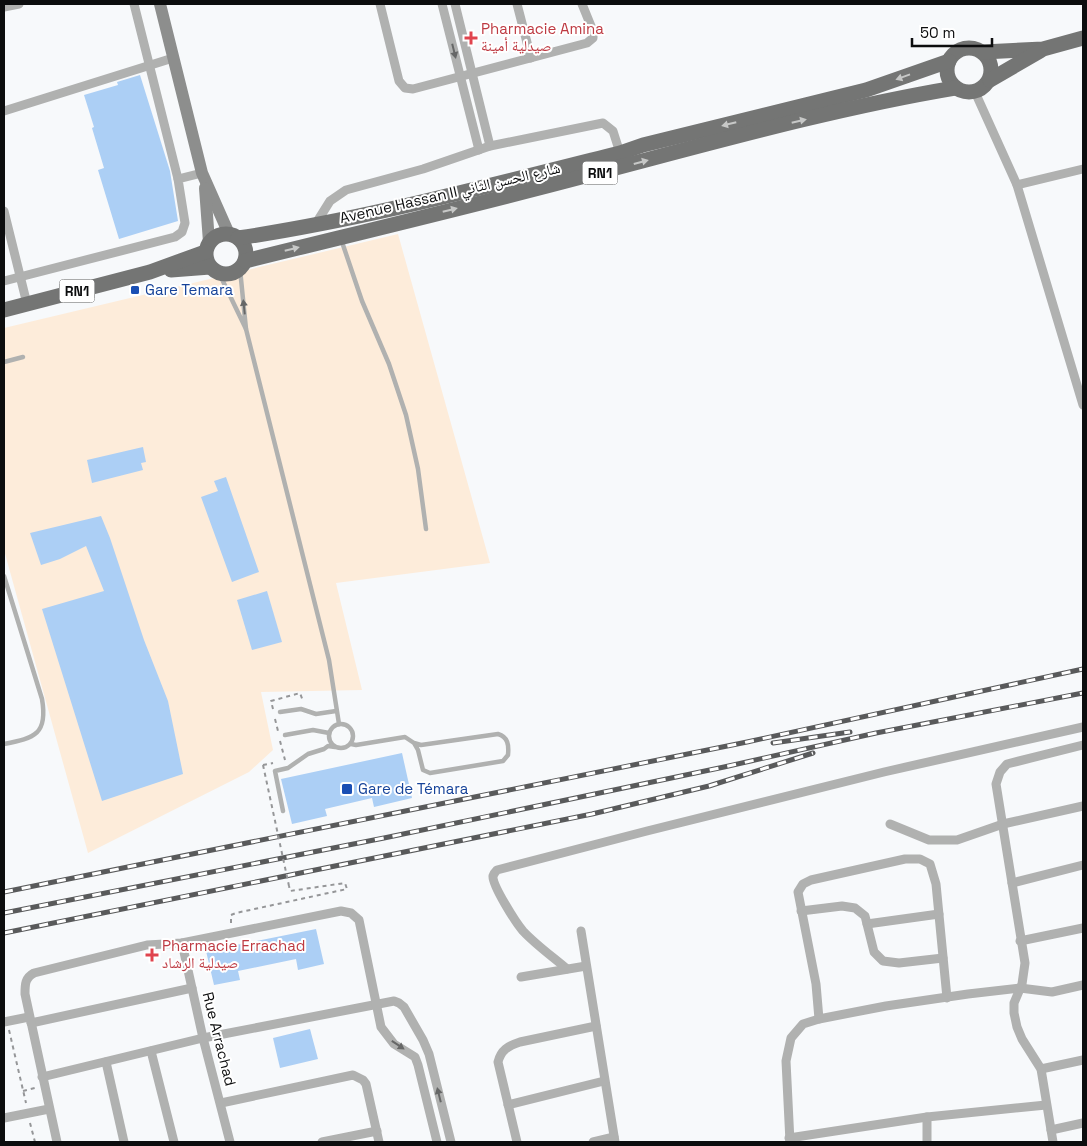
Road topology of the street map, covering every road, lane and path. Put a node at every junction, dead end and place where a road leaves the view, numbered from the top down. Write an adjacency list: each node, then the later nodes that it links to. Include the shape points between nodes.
1 (19, 4): 9 (street)
2 (134, 4): 16 (street)
3 (160, 4): 13 (main road)
4 (380, 4): 18 (street, via 401,85 413,89)
5 (442, 4): 18 (street, one-way to 18)
6 (455, 4): 17 (street)
7 (517, 4): 14 (street)
8 (582, 4): 14 (street, via 593,38)
9 (4, 8)
10 (1083, 38): 11 (main road, RN1)
11 (1044, 49): 12 (main road, RN1); 19 (main road, RN1)
12 (983, 52): 15 (main road, RN1, via 964,48); 19 (main road, via 991,65)
13 (173, 58): 16 (street); 27 (main road)
14 (531, 58): 17 (street)
15 (949, 61): 20 (main road, via 946,70); 25 (main road, Avenue Hassan II شارع الحسن الثاني / RN1, one-way to 25, via 866,90)
16 (150, 64): 22 (street); 28 (street)
17 (472, 74): 18 (street); 23 (street)
18 (460, 76): 24 (street)
19 (990, 80): 21 (main road, RN1)
20 (955, 88): 21 (main road, RN1); 33 (main road, Avenue Hassan II شارع الحسن الثاني / RN1, one-way to 20, via 801,120)
21 (975, 92): 29 (street)
22 (4, 111)
23 (490, 146): 24 (street); 25 (street, via 603,124 612,131)
24 (479, 150): 31 (street, via 346,190 330,201)
25 (620, 153): 31 (main road, Avenue Hassan II شارع الحسن الثاني / RN1)
26 (1083, 169): 29 (street)
27 (203, 176): 28 (street); 32 (main road); 34 (main road)
28 (178, 179): 38 (street, via 185,223 179,235)
29 (1017, 185): 45 (street)
30 (4, 211): 38 (street)
31 (315, 225): 32 (main road, Avenue Hassan II شارع الحسن الثاني / RN1)
32 (234, 236): 34 (main road, Avenue Hassan II شارع الحسن الثاني / RN1, via 218,235); 35 (main road, via 245,248)
33 (341, 237): 35 (main road, Avenue Hassan II شارع الحسن الثاني / RN1, one-way to 33); 46 (lane, via 406,416 418,469)
34 (207, 247): 36 (main road, via 206,257); 37 (main road, Avenue Hassan II شارع الحسن الثاني / RN1)
35 (242, 265): 36 (main road, Avenue Hassan II شارع الحسن الثاني / RN1, via 234,273); 42 (lane, one-way to 35)
36 (214, 270): 37 (main road, Avenue Hassan II شارع الحسن الثاني / RN1); 42 (lane)
37 (150, 272): 40 (main road, Avenue Hassan II شارع الحسن الثاني / RN1)
38 (19, 277): 39 (street); 40 (street)
39 (4, 281)
40 (27, 304): 41 (main road, Avenue Hassan II شارع الحسن الثاني / RN1)
41 (4, 310)
42 (246, 329): 50 (lane, via 329,660)
43 (23, 357): 44 (lane)
44 (4, 362)
45 (1083, 405)
46 (426, 529)
47 (4, 576): 58 (lane, via 45,714 41,728 32,737)
48 (273, 709): 49 (path, via 271,701 300,693)
49 (305, 710): 50 (lane, via 316,714); 51 (lane)
50 (336, 711): 53 (lane)
51 (280, 712)
52 (275, 718): 62 (path)
53 (339, 724): 55 (lane, via 333,726); 59 (lane, via 345,724 353,732)
54 (1083, 727): 80 (street, via 647,830 497,870 494,880 523,931)
55 (329, 733): 56 (lane, via 313,730); 61 (lane, via 330,742)
56 (286, 736)
57 (414, 743): 57 (lane, via 423,770 430,774 503,761 508,755 508,742 498,734 421,745); 59 (lane, via 401,737)
58 (4, 744)
59 (351, 744): 61 (lane, via 346,748)
60 (1083, 746): 67 (street, via 1013,762 1002,768 996,784)
61 (335, 747): 65 (lane, via 328,746 308,754 288,768 275,771)
62 (285, 760)
63 (277, 762): 71 (path, bridge, via 263,765 290,891 345,883 347,889)
64 (1083, 806): 67 (street)
65 (283, 811)
66 (890, 824): 67 (street, via 929,840 957,840)
67 (1003, 824): 69 (street)
68 (1083, 865): 69 (street)
69 (1012, 883): 76 (street)
70 (801, 911): 72 (street, via 798,892 803,884 877,864 920,859 930,864); 73 (street, via 842,906 856,908 865,916); 87 (street, via 810,945)
71 (236, 914)
72 (939, 914): 73 (street); 78 (street)
73 (867, 924): 78 (street, via 874,952 883,961)
74 (1083, 928): 76 (street)
75 (581, 931): 79 (street)
76 (1020, 941): 84 (street, via 1025,963)
77 (182, 943): 83 (street, Rue Arrachad); 86 (street, via 341,911 351,913 359,920); 88 (street, via 147,945 28,976 25,986)
78 (943, 958): 85 (street)
79 (586, 966): 80 (street); 90 (street)
80 (567, 969): 81 (street)
81 (521, 977)
82 (1083, 985): 84 (street, via 1052,992)
83 (192, 988): 88 (street); 91 (street, Rue Arrachad)
84 (1020, 988): 85 (street); 95 (street, via 1014,1003 1017,1028)
85 (947, 998): 87 (street)
86 (376, 1004): 91 (street); 118 (street, one-way to 118, via 384,1032 394,1044 415,1057); 119 (street, one-way to 86, via 424,1040 400,1003)
87 (818, 1019): 110 (street, via 803,1024 791,1038 786,1061)
88 (30, 1020): 89 (street); 96 (street)
89 (6, 1021): 98 (path)
90 (596, 1026): 97 (street); 100 (street, via 520,1042 504,1049 498,1062)
91 (203, 1038): 92 (street); 99 (street, Rue Arrachad)
92 (151, 1051): 94 (street); 114 (street)
93 (1083, 1060): 95 (street)
94 (106, 1062): 96 (street); 113 (street)
95 (1041, 1069): 101 (street)
96 (43, 1081): 98 (path); 102 (street)
97 (604, 1082): 100 (street); 109 (street)
98 (23, 1091): 103 (path)
99 (221, 1103): 108 (street, via 352,1075 366,1084); 115 (street, Rue Arrachad)
100 (508, 1105): 120 (street)
101 (1046, 1105): 104 (street); 107 (street)
102 (49, 1109): 103 (street); 112 (street)
103 (28, 1113): 105 (street); 111 (path)
104 (927, 1117): 110 (street); 122 (street)
105 (4, 1118)
106 (1083, 1123): 107 (street)
107 (1051, 1130): 123 (street)
108 (377, 1131): 116 (street); 117 (street)
109 (615, 1140): 121 (street)
110 (790, 1140)
111 (35, 1142)
112 (57, 1142)
113 (124, 1142)
114 (174, 1142)
115 (230, 1142)
116 (322, 1142)
117 (379, 1142)
118 (436, 1142)
119 (451, 1142)
120 (518, 1142)
121 (593, 1142)
122 (927, 1142)
123 (1053, 1142)

